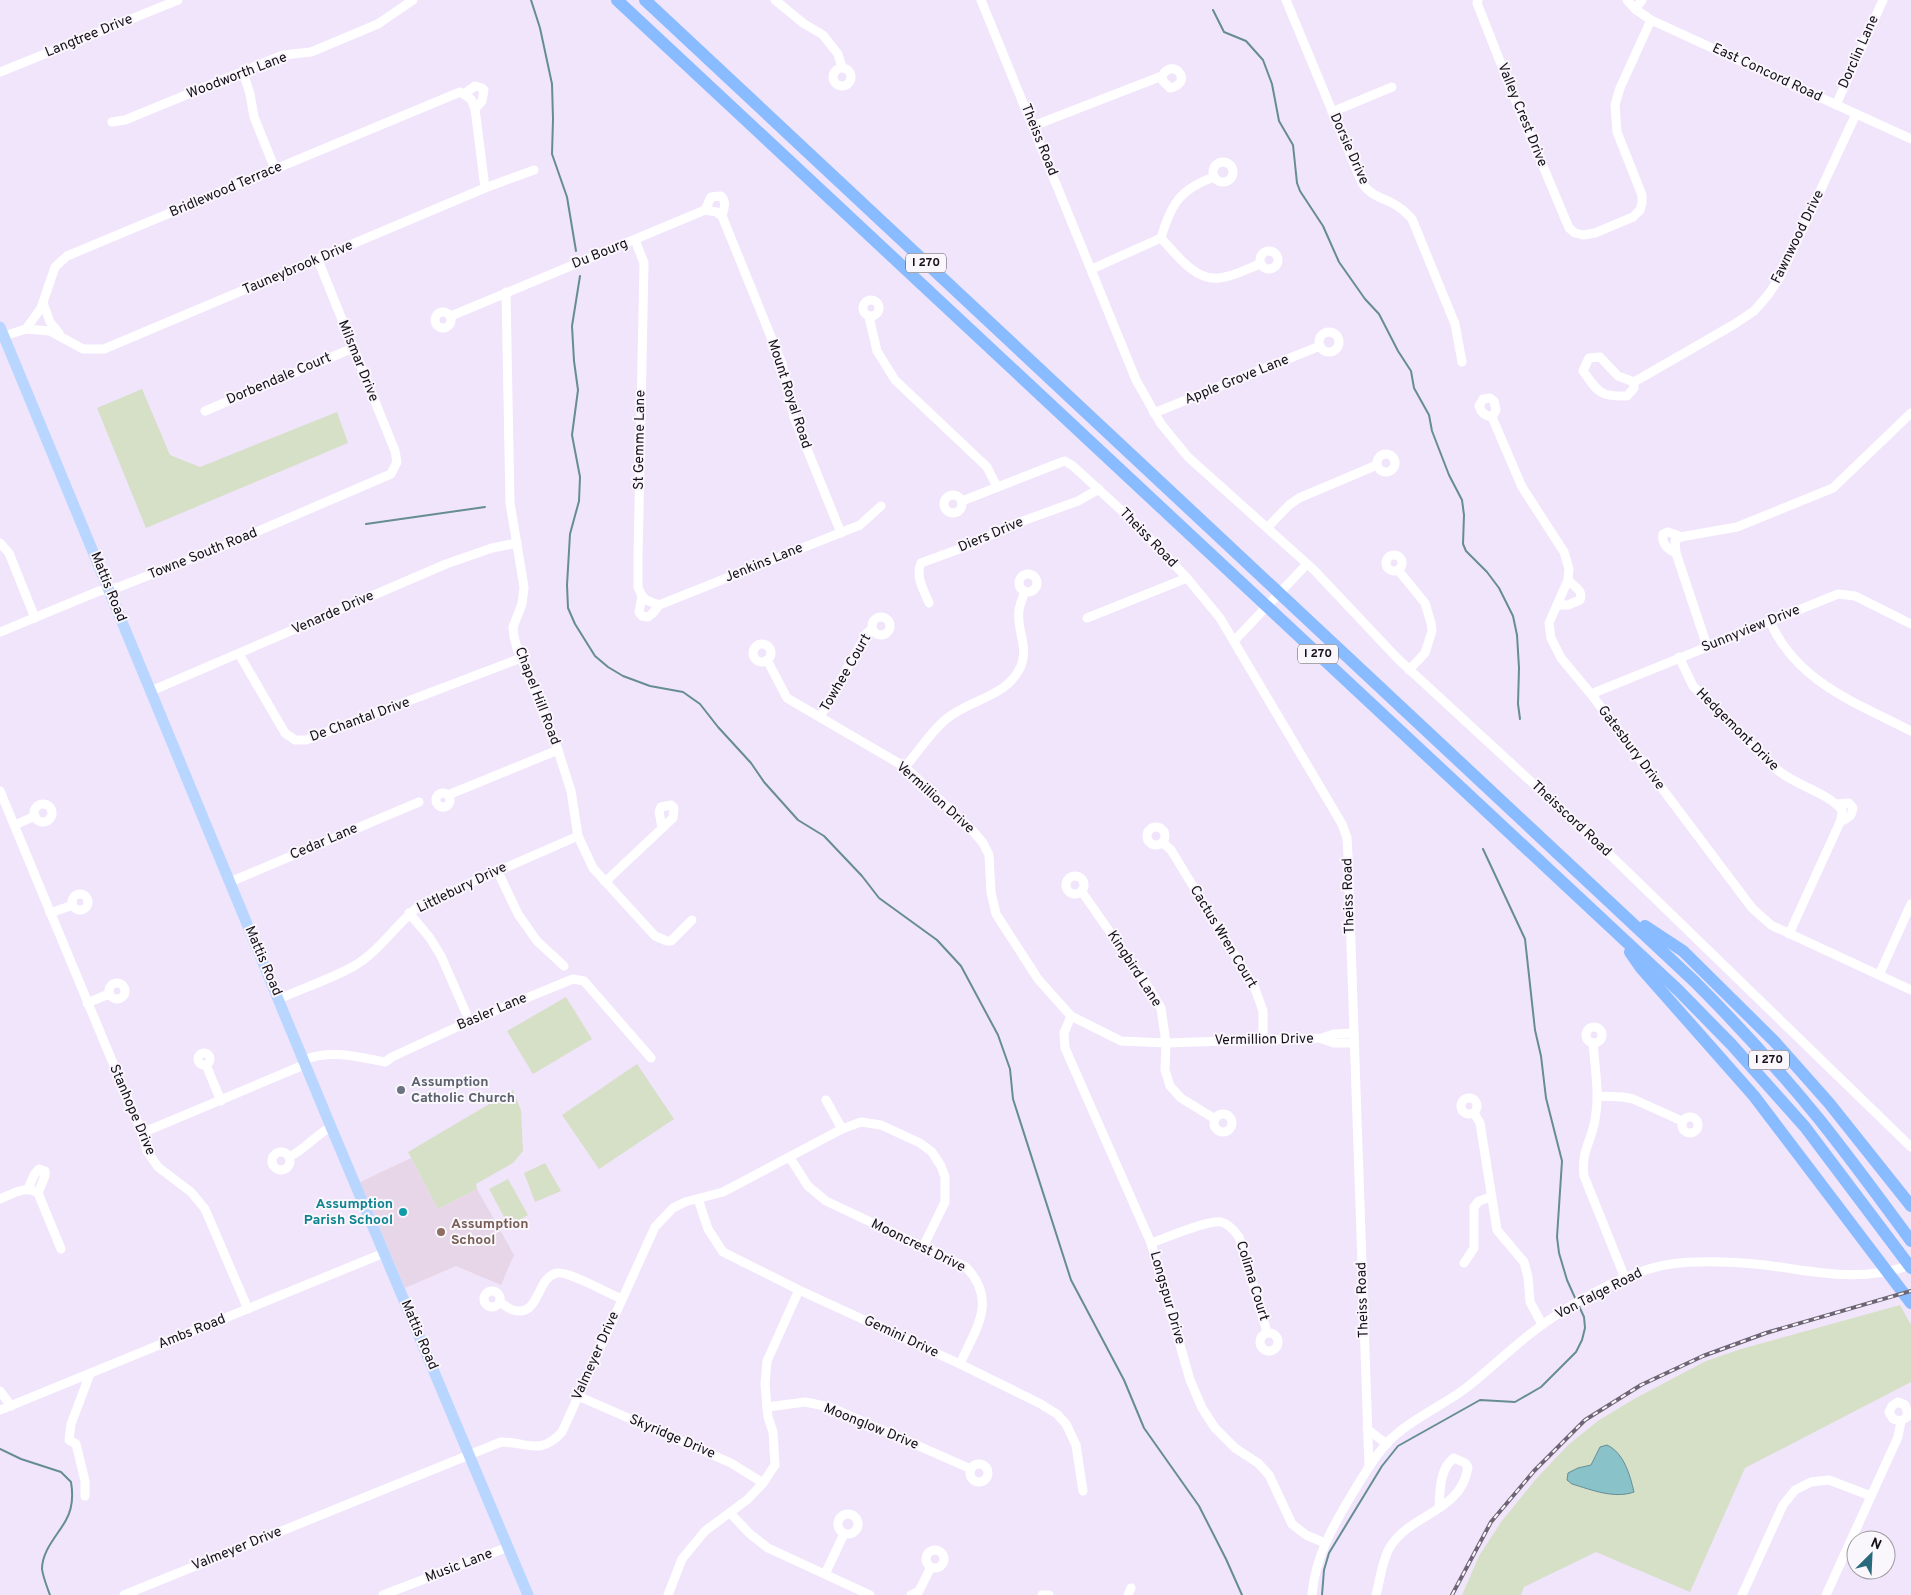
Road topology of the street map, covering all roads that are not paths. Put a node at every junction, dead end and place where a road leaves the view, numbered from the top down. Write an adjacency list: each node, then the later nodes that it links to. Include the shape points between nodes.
1 (178, 0): 15 (street, Langtree Drive)
2 (413, 0): 16 (street, Woodworth Lane, via 378,24 311,52 283,55)
3 (617, 0): 112 (highway, I 270)
4 (645, 0): 108 (highway, I 270)
5 (775, 0): 14 (street, via 823,35 838,54)
6 (982, 0): 25 (street, Theiss Road)
7 (1286, 0): 22 (street, Dorsie Drive)
8 (1478, 0): 13 (street, Valley Crest Drive, via 1569,228 1583,235 1633,217 1640,210 1642,196 1617,132 1615,105)
9 (1627, 0): 12 (street, East Concord Road)
10 (1642, 0): 12 (street)
11 (1883, 0): 20 (street, Dorclin Lane)
12 (1635, 8): 13 (street, East Concord Road)
13 (1651, 20): 20 (street, East Concord Road)
14 (842, 67)
15 (0, 72)
16 (243, 72): 24 (street, Woodworth Lane, via 125,120); 27 (street, via 254,117)
17 (1162, 76): 25 (street)
18 (1392, 87): 22 (street)
19 (464, 94): 21 (street, Bridlewood Terrace, via 471,98); 21 (street, Bridlewood Terrace, via 475,86 484,90 482,101); 27 (street, Bridlewood Terrace, via 460,92)
20 (1836, 105): 23 (street, East Concord Road)
21 (475, 109): 30 (street, Bridlewood Terrace)
22 (1332, 112): 47 (street, Dorsie Drive, via 1367,191 1393,203 1412,218 1455,324)
23 (1856, 114): 26 (street, East Concord Road); 48 (street, Fawnwood Drive, via 1784,269 1754,311)
24 (112, 122)
25 (1034, 126): 37 (street, Theiss Road)
26 (1911, 139)
27 (275, 169): 39 (street, Bridlewood Terrace, via 67,256 55,267)
28 (534, 170): 30 (street, Tauneybrook Drive)
29 (1214, 177): 33 (street, via 1178,198)
30 (485, 188): 35 (street, Tauneybrook Drive)
31 (705, 210): 32 (street); 32 (street, Du Bourg, via 711,197 721,196 725,205); 34 (street, Du Bourg)
32 (722, 216): 60 (street, Mount Royal Road, via 782,364 794,417)
33 (1160, 238): 36 (street, via 1201,276 1220,278); 37 (street)
34 (635, 240): 38 (street, Du Bourg); 71 (street, St Gemme Lane, via 644,263 638,557 638,587)
35 (318, 260): 44 (street, Tauneybrook Drive, via 104,349 83,349); 46 (street, Milsmar Drive)
36 (1260, 264)
37 (1092, 269): 50 (street, Theiss Road, via 1136,380)
38 (506, 292): 40 (street, Du Bourg); 63 (street, Chapel Hill Road, via 510,503)
39 (43, 303): 42 (street, Bridlewood Terrace); 44 (street, Tauneybrook Drive, via 50,322)
40 (451, 316)
41 (869, 317): 55 (street, via 878,351 895,380 987,467)
42 (26, 329): 43 (street, Tauneybrook Drive); 44 (street, Tauneybrook Drive, via 50,331)
43 (2, 332): 69 (main road, Mattis Road)
44 (62, 337)
45 (1320, 346): 50 (street, Apple Grove Lane)
46 (353, 348): 49 (street, Dorbendale Court); 53 (street, Milsmar Drive)
47 (1462, 362)
48 (1634, 382): 48 (street, Fawnwood Drive, via 1618,376 1600,357 1589,358 1583,372 1597,391 1614,396 1627,396 1634,388)
49 (205, 411)
50 (1154, 413): 59 (street, Theiss Road, via 1188,457)
51 (1911, 413): 61 (street, via 1833,488 1737,527)
52 (1492, 418): 68 (street, via 1522,487 1564,552 1569,569)
53 (397, 462): 69 (street, Towne South Road, via 391,474 361,488 226,545)
54 (1377, 466): 59 (street, via 1299,498)
55 (997, 487): 56 (street, Theiss Road, via 1065,462); 57 (street)
56 (1099, 489): 67 (street, Theiss Road); 72 (street, Diers Drive, via 1078,501 921,563 919,578)
57 (962, 501)
58 (881, 506): 60 (street, Jenkins Lane, via 860,524)
59 (1268, 527): 65 (street, Theiss Road)
60 (841, 533): 73 (street, Jenkins Lane)
61 (1682, 536): 64 (street, via 1675,541); 64 (street, via 1668,532 1663,534 1665,546)
62 (0, 543): 75 (street, via 9,553)
63 (517, 543): 83 (street, Venarde Drive, via 446,564); 85 (street, Chapel Hill Road, via 524,587 522,604 513,627)
64 (1676, 553): 82 (street)
65 (1307, 564): 81 (street); 87 (street, Theisscord Road)
66 (1398, 570): 87 (street, via 1425,603 1432,631 1425,653)
67 (1186, 578): 76 (street); 81 (street, Theiss Road, via 1216,613)
68 (1568, 580): 74 (street, Gatesbury Drive); 74 (street, via 1579,590 1580,600)
69 (109, 589): 75 (street, Towne South Road); 88 (main road, Mattis Road)
70 (1025, 591): 93 (street, via 1019,610 1024,654 1012,682 943,721)
71 (642, 596): 73 (street); 73 (street, St Gemme Lane, via 639,608 642,616 648,617)
72 (929, 603)
73 (659, 605)
74 (1556, 605): 89 (street, Gatesbury Drive, via 1549,623 1551,638 1561,658)
75 (35, 618): 80 (street, Towne South Road)
76 (1087, 618)
77 (1770, 622): 78 (street, Sunnyview Drive, via 1838,594 1855,596); 82 (street, Sunnyview Drive); 91 (street, via 1777,638 1801,666 1826,687)
78 (1911, 624)
79 (872, 629): 90 (street, Towhee Court)
80 (0, 632)
81 (1234, 641): 122 (street, Theiss Road, via 1345,832)
82 (1707, 646): 84 (street, Sunnyview Drive)
83 (239, 654): 85 (street, De Chantal Drive, via 285,733 295,740 306,740); 88 (street, Venarde Drive)
84 (1679, 657): 89 (street, Sunnyview Drive); 113 (street, Hedgemont Drive, via 1692,686 1776,769 1842,810 1841,819)
85 (521, 658): 92 (street, Chapel Hill Road)
86 (767, 660): 90 (street, Vermillion Drive, via 787,698)
87 (1409, 670): 140 (street, Theisscord Road, via 1602,848)
88 (151, 691): 103 (main road, Mattis Road)
89 (1591, 694): 113 (street, Gatesbury Drive, via 1752,908 1771,925)
90 (820, 717): 93 (street, Vermillion Drive)
91 (1911, 731)
92 (558, 750): 95 (street); 100 (street, Chapel Hill Road)
93 (905, 767): 121 (street, Vermillion Drive, via 983,843 988,855 996,914 1038,979)
94 (0, 792): 98 (street, Stanhope Drive)
95 (448, 795)
96 (419, 802): 103 (street, Cedar Lane)
97 (35, 816): 98 (street)
98 (15, 826): 109 (street, Stanhope Drive)
99 (662, 827): 104 (street)
100 (578, 836): 102 (street, Littlebury Drive); 104 (street, Chapel Hill Road, via 593,868)
101 (1163, 843): 124 (street, Cactus Wren Court, via 1171,850 1254,986 1263,1011)
102 (497, 870): 110 (street, Littlebury Drive, via 420,905); 114 (street, via 527,928)
103 (230, 882): 118 (main road, Mattis Road)
104 (605, 882): 111 (street, Chapel Hill Road, via 645,927 660,938 671,941)
105 (1082, 892): 125 (street, Kingbird Lane, via 1150,988 1161,1008)
106 (1911, 904): 115 (street)
107 (73, 905): 109 (street)
108 (1614, 905): 146 (highway, via 1684,951 1748,1014 1829,1103); 147 (highway, I 270, via 1694,981 1770,1062)
109 (50, 913): 119 (street, Stanhope Drive)
110 (409, 914): 118 (street, Littlebury Drive, via 377,948 354,966); 120 (street, via 441,956)
111 (692, 920)
112 (1616, 932): 153 (highway, I 270, via 1750,1064 1804,1127); 158 (highway, via 1640,968 1754,1096)
113 (1789, 934): 115 (street, Gatesbury Drive)
114 (564, 966)
115 (1879, 975): 116 (street, Gatesbury Drive)
116 (1911, 990)
117 (109, 994): 119 (street)
118 (278, 999): 129 (main road, Mattis Road)
119 (88, 1003): 139 (street, Stanhope Drive)
120 (466, 1013)
121 (1071, 1016): 125 (street, Vermillion Drive, via 1121,1041); 148 (street, Longspur Drive, via 1064,1033 1065,1048)
122 (1354, 1033): 123 (street, Vermillion Drive); 126 (street, Theiss Road)
123 (1322, 1038): 124 (street, Vermillion Drive); 126 (street, Vermillion Drive, via 1334,1043)
124 (1263, 1040): 125 (street, Vermillion Drive)
125 (1166, 1043): 135 (street, Kingbird Lane, via 1165,1070 1170,1086 1181,1098)
126 (1354, 1043): 170 (street, Theiss Road)
127 (1593, 1044): 131 (street)
128 (651, 1058): 129 (street, Basler Lane, via 584,982 573,979 470,1021 385,1062 336,1054 318,1054)
129 (305, 1062): 133 (street); 137 (main road, Mattis Road)
130 (206, 1065): 133 (street)
131 (1597, 1096): 136 (street, via 1623,1096); 154 (street, via 1595,1120 1584,1154 1584,1170)
132 (826, 1100): 138 (street)
133 (222, 1101): 139 (street)
134 (1474, 1113): 143 (street, via 1480,1123)
135 (1215, 1120)
136 (1682, 1121)
137 (331, 1128): 141 (street); 151 (main road, Mattis Road)
138 (842, 1129): 142 (street, Valmeyer Drive); 149 (street, Valmeyer Drive, via 861,1122 881,1125 932,1152 945,1177 945,1202)
139 (142, 1133): 159 (street, Stanhope Drive, via 147,1151 158,1167 191,1192 205,1209)
140 (1911, 1148)
141 (289, 1157)
142 (790, 1158): 145 (street, Valmeyer Drive, via 723,1192); 149 (street, Mooncrest Drive, via 808,1186 826,1201)
143 (1491, 1197): 152 (street, via 1479,1201 1474,1207 1474,1248); 160 (street, via 1497,1230 1524,1262 1530,1302)
144 (0, 1199): 150 (street, via 33,1191)
145 (698, 1199): 155 (street, Gemini Drive, via 708,1229 723,1252); 156 (street, Valmeyer Drive, via 673,1208 654,1227)
146 (1911, 1206)
147 (1908, 1236)
148 (1151, 1243): 161 (street, Colima Court, via 1206,1224 1220,1222 1229,1225 1239,1237); 182 (street, Longspur Drive, via 1190,1380 1202,1408 1215,1428 1235,1448 1269,1475 1292,1524 1306,1535)
149 (923, 1247): 162 (street, Mooncrest Drive, via 966,1267 982,1290 982,1315)
150 (61, 1249)
151 (384, 1253): 159 (street, Ambs Road); 172 (main road, Mattis Road)
152 (1464, 1262)
153 (1911, 1266): 154 (street, Von Talge Road, via 1869,1274 1834,1276 1744,1263 1683,1263 1651,1268)
154 (1625, 1278): 160 (street, Von Talge Road)
155 (799, 1290): 162 (street, Gemini Drive); 167 (street, via 767,1362)
156 (622, 1300): 157 (street, via 568,1274 557,1273 548,1278 533,1305 514,1310); 165 (street, Valmeyer Drive)
157 (500, 1302)
158 (1911, 1303)
159 (248, 1309): 163 (street, Ambs Road)
160 (1542, 1324): 171 (street, Von Talge Road, via 1467,1388 1399,1432)
161 (1267, 1332)
162 (960, 1364): 176 (street, Gemini Drive, via 1057,1414 1076,1445)
163 (90, 1374): 166 (street, Ambs Road); 177 (street, via 71,1424 69,1440 76,1444)
164 (0, 1391): 166 (street)
165 (578, 1396): 172 (street, Valmeyer Drive, via 562,1432 552,1442 540,1447 501,1442); 175 (street, Skyridge Drive, via 731,1463)
166 (11, 1406): 168 (street, Ambs Road)
167 (767, 1407): 174 (street, Moonglow Drive, via 805,1402 830,1407); 175 (street, via 773,1432 775,1465)
168 (0, 1410)
169 (1901, 1421): 178 (street, via 1898,1437)
170 (1367, 1429): 171 (street); 173 (street, Theiss Road)
171 (1387, 1444): 173 (street)
172 (470, 1456): 183 (main road, Mattis Road); 187 (street, Valmeyer Drive)
173 (1369, 1467): 182 (street)
174 (971, 1470)
175 (763, 1484): 180 (street)
176 (1083, 1491)
177 (85, 1496)
178 (1871, 1496): 196 (street, via 1829,1480 1811,1482 1795,1490 1783,1505); 197 (street)
179 (1440, 1508): 179 (street, via 1453,1499 1464,1484 1468,1467 1460,1460 1454,1458 1450,1461 1440,1483); 195 (street, via 1403,1531 1389,1548)
180 (730, 1513): 185 (street, via 768,1548); 190 (street, via 705,1531 682,1559)
181 (844, 1534): 185 (street)
182 (1325, 1543): 194 (street)
183 (508, 1547): 188 (street, Music Lane); 189 (main road, Mattis Road)
184 (931, 1567): 186 (street)
185 (825, 1574): 191 (street)
186 (917, 1594)
187 (124, 1595)
188 (383, 1595)
189 (528, 1595)
190 (668, 1595)
191 (870, 1595)
192 (1042, 1595): 193 (street)
193 (1049, 1595)
194 (1312, 1595)
195 (1376, 1595)
196 (1742, 1595)
197 (1826, 1595)

